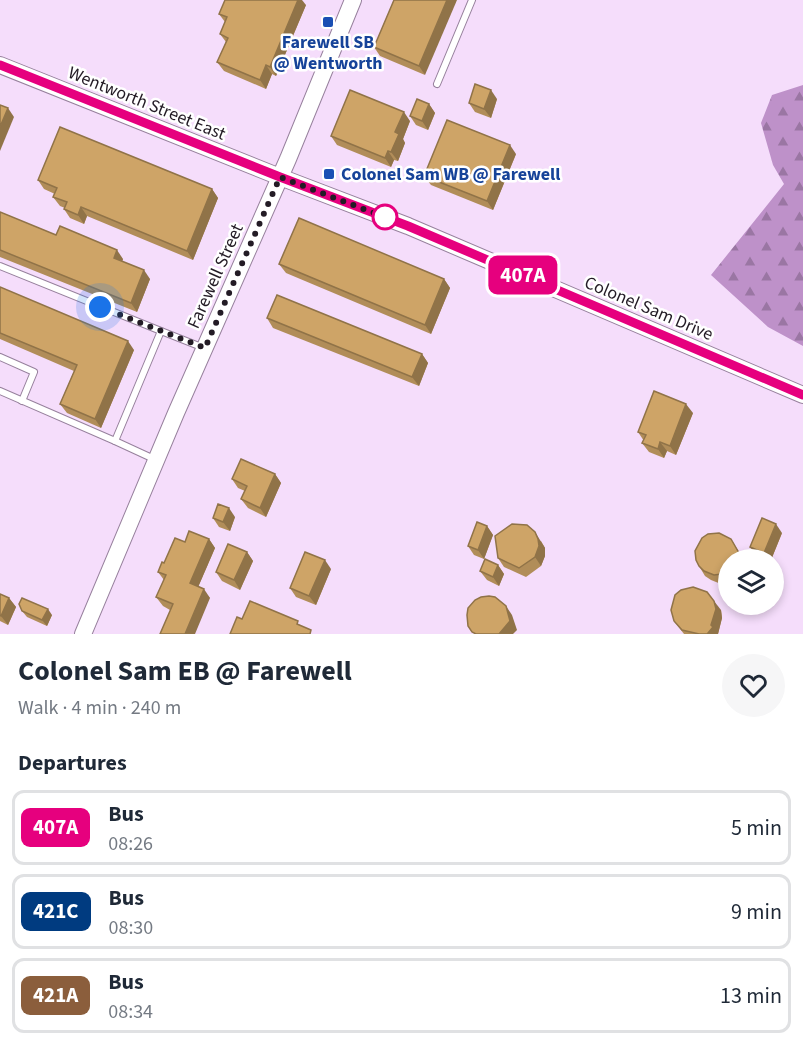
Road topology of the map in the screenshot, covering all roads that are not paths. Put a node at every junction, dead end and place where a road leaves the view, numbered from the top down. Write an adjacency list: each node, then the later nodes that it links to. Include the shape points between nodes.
1 (353, 0): 5 (street, Farewell Street)
2 (472, 0): 4 (lane)
3 (0, 65): 5 (street, Wentworth Street East)
4 (437, 84)
5 (280, 177): 8 (street, Farewell Street); 11 (street, Colonel Sam Drive, via 408,226)
6 (0, 266): 7 (lane)
7 (160, 331): 8 (lane); 13 (lane)
8 (205, 348): 14 (street, Farewell Street)
9 (0, 357): 12 (lane, via 34,372)
10 (0, 391): 12 (lane)
11 (803, 394)
12 (22, 401): 13 (lane)
13 (115, 441): 14 (lane)
14 (157, 460): 15 (street, Farewell Street)
15 (83, 634)

